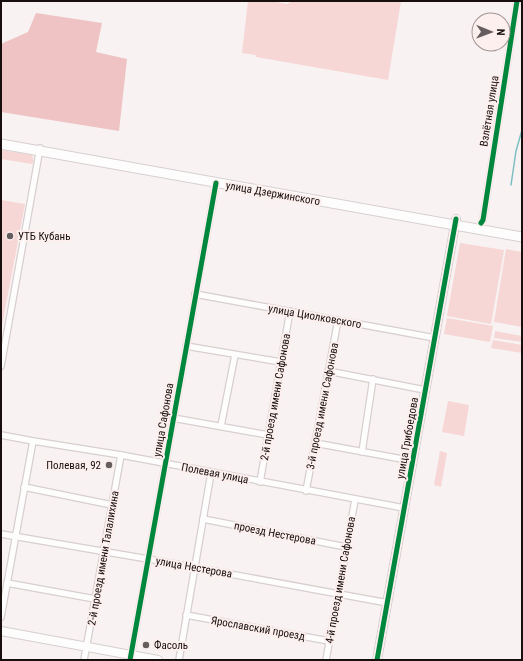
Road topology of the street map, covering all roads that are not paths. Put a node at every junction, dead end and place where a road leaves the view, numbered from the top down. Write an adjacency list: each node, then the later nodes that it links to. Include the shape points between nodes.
1 (517, 1): 7 (street, Взлётная улица)
2 (1, 140): 4 (main road, улица Дзержинского)
3 (1, 144): 4 (main road, улица Дзержинского)
4 (39, 149): 5 (main road, улица Дзержинского); 6 (main road, улица Дзержинского, via 144,164); 17 (street)
5 (216, 183): 6 (main road, улица Дзержинского); 10 (street, улица Сафонова)
6 (455, 222): 7 (main road, улица Дзержинского); 9 (main road, улица Дзержинского); 13 (street, улица Грибоедова)
7 (482, 223): 8 (main road, улица Дзержинского)
8 (522, 230)
9 (522, 237)
10 (195, 294): 11 (street, улица Циолковского); 14 (street, улица Сафонова)
11 (290, 312): 12 (street, улица Циолковского); 16 (street, 2-й проезд имени Сафонова)
12 (338, 320): 13 (street, улица Циолковского); 18 (street, 3-й проезд имени Сафонова)
13 (435, 338): 20 (street, улица Грибоедова)
14 (186, 346): 15 (street); 21 (street, улица Сафонова)
15 (235, 355): 16 (street); 22 (street)
16 (281, 362): 24 (street, 2-й проезд имени Сафонова)
17 (1, 366)
18 (328, 372): 19 (street); 26 (street, 3-й проезд имени Сафонова)
19 (373, 379): 20 (street); 27 (street)
20 (425, 390): 29 (street, улица Грибоедова)
21 (173, 418): 22 (street); 30 (street, улица Сафонова)
22 (221, 426): 24 (street)
23 (1, 435): 25 (street, Полевая улица)
24 (268, 435): 32 (street, 2-й проезд имени Сафонова)
25 (33, 441): 28 (street, Полевая улица); 33 (street)
26 (315, 443): 27 (street); 34 (street, 3-й проезд имени Сафонова)
27 (362, 452): 29 (street)
28 (121, 455): 30 (street, Полевая улица); 36 (street, 2-й проезд имени Талалихина)
29 (413, 461): 37 (street, улица Грибоедова)
30 (165, 464): 31 (street, Полевая улица); 43 (street, улица Сафонова)
31 (211, 473): 32 (street, Полевая улица); 38 (street)
32 (260, 482): 34 (street, Полевая улица)
33 (24, 488): 36 (street); 40 (street)
34 (306, 491): 35 (street, Полевая улица)
35 (354, 500): 37 (street, Полевая улица); 41 (street, 4-й проезд имени Сафонова)
36 (112, 505): 42 (street, 2-й проезд имени Талалихина)
37 (404, 508): 48 (street, улица Грибоедова)
38 (203, 519): 41 (street, проезд Нестерова); 44 (street)
39 (1, 534): 40 (street, улица Нестерова)
40 (16, 536): 42 (street, улица Нестерова); 45 (street)
41 (346, 547): 46 (street, 4-й проезд имени Сафонова)
42 (104, 552): 43 (street, улица Нестерова); 47 (street, 2-й проезд имени Талалихина)
43 (148, 559): 44 (street, улица Нестерова); 54 (street, улица Сафонова)
44 (195, 568): 46 (street, улица Нестерова); 49 (street)
45 (7, 583): 47 (street); 50 (street)
46 (338, 593): 48 (street, улица Нестерова); 52 (street, 4-й проезд имени Сафонова)
47 (95, 599): 53 (street, 2-й проезд имени Талалихина)
48 (388, 603): 59 (street, улица Грибоедова)
49 (186, 615): 52 (street, Ярославский проезд); 57 (street)
50 (1, 617)
51 (1, 631): 53 (street)
52 (329, 641): 58 (street, 4-й проезд имени Сафонова)
53 (87, 647): 54 (street); 55 (street, 2-й проезд имени Талалихина)
54 (130, 658): 56 (street)
55 (84, 660)
56 (158, 660)
57 (178, 660)
58 (326, 660)
59 (377, 660)

